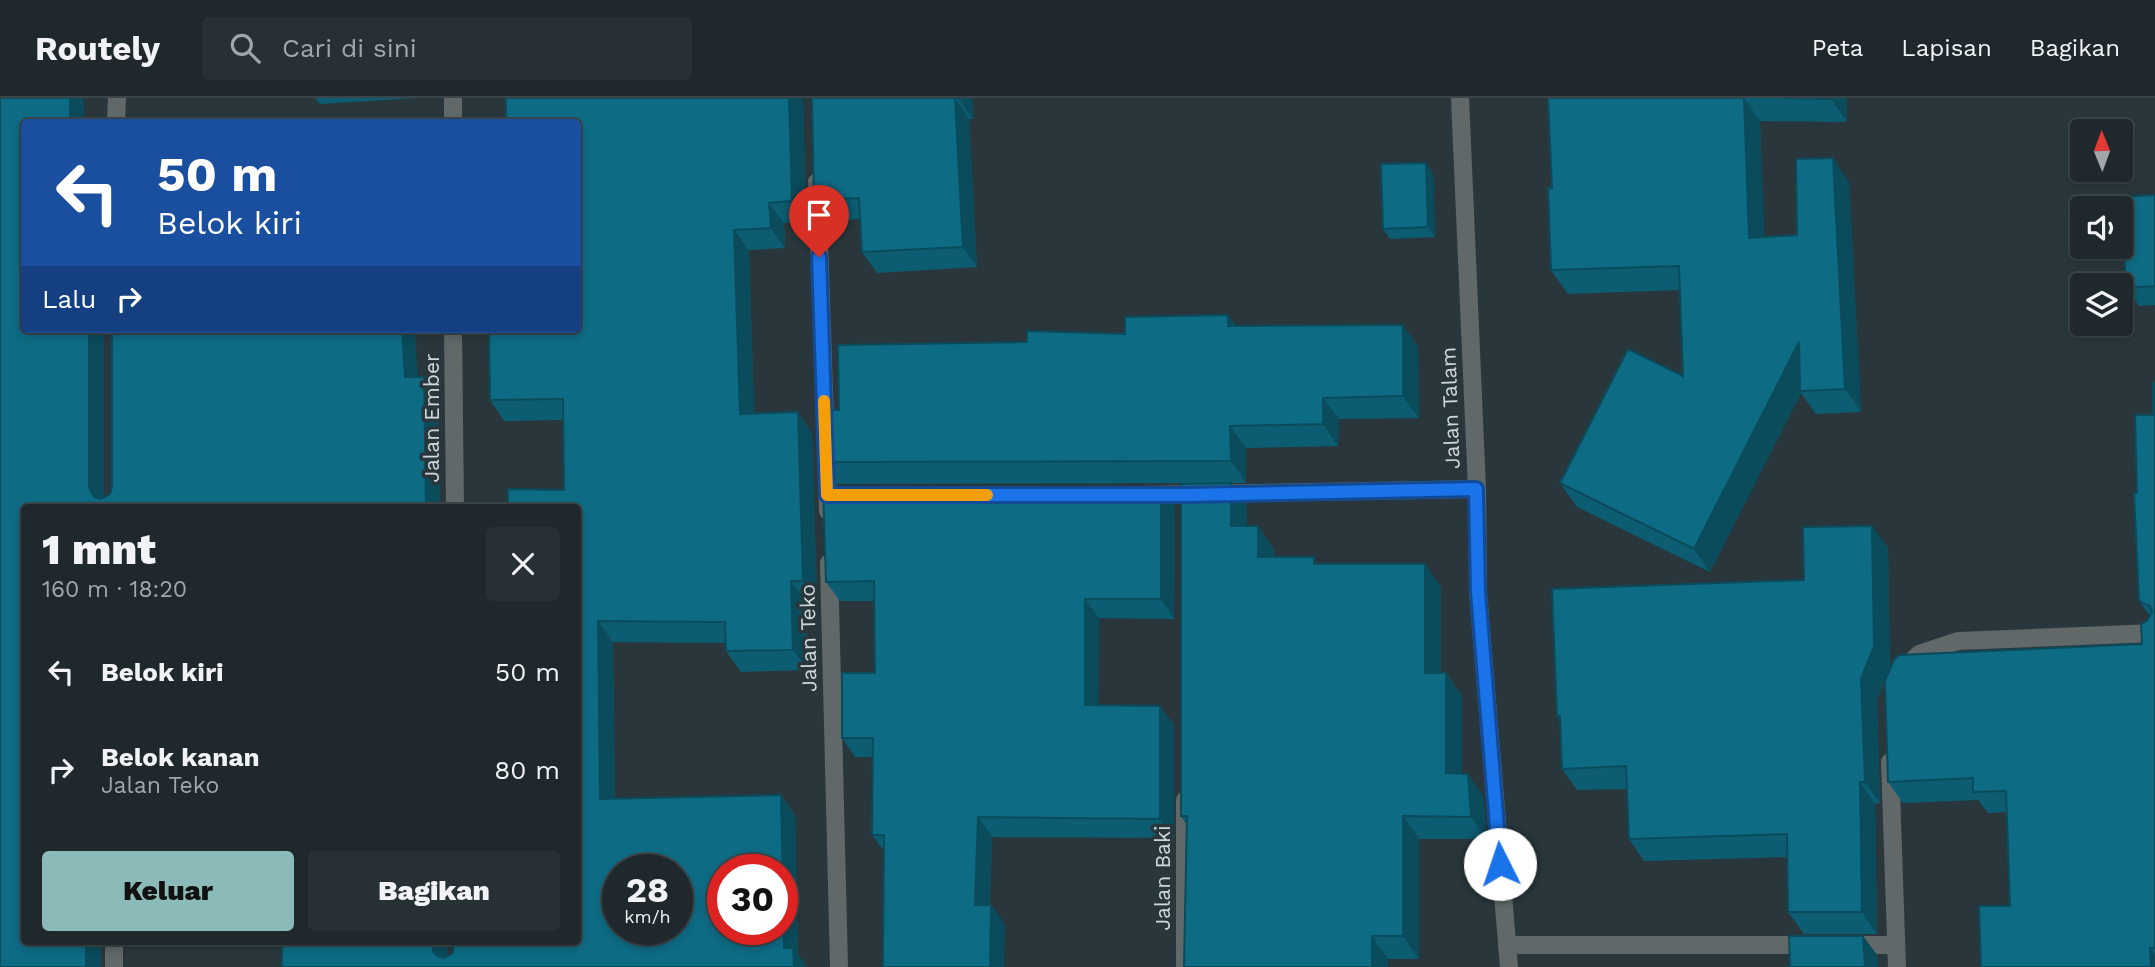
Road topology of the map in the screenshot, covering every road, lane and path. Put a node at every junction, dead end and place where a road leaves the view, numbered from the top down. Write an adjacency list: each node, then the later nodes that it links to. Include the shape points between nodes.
1 (117, 98): 4 (street)
2 (453, 98): 5 (street)
3 (1460, 98): 8 (street, Jalan Talam)
4 (116, 119)
5 (453, 119)
6 (816, 166): 11 (street, via 834,495)
7 (453, 333): 10 (street, Jalan Ember)
8 (1476, 489): 9 (street, via 1186,502); 19 (street, Jalan Talam, via 1478,592)
9 (1131, 495)
10 (455, 504)
11 (828, 522)
12 (829, 550): 21 (street, Jalan Teko)
13 (2155, 633): 14 (street, via 1958,641 1919,654)
14 (1895, 682)
15 (1890, 741): 18 (street)
16 (1185, 787): 22 (street, Jalan Baki)
17 (114, 945): 20 (street)
18 (1896, 945): 19 (street); 24 (street)
19 (1507, 946): 23 (street, Jalan Talam)
20 (114, 967)
21 (839, 967)
22 (1185, 967)
23 (1509, 967)
24 (1897, 967)

